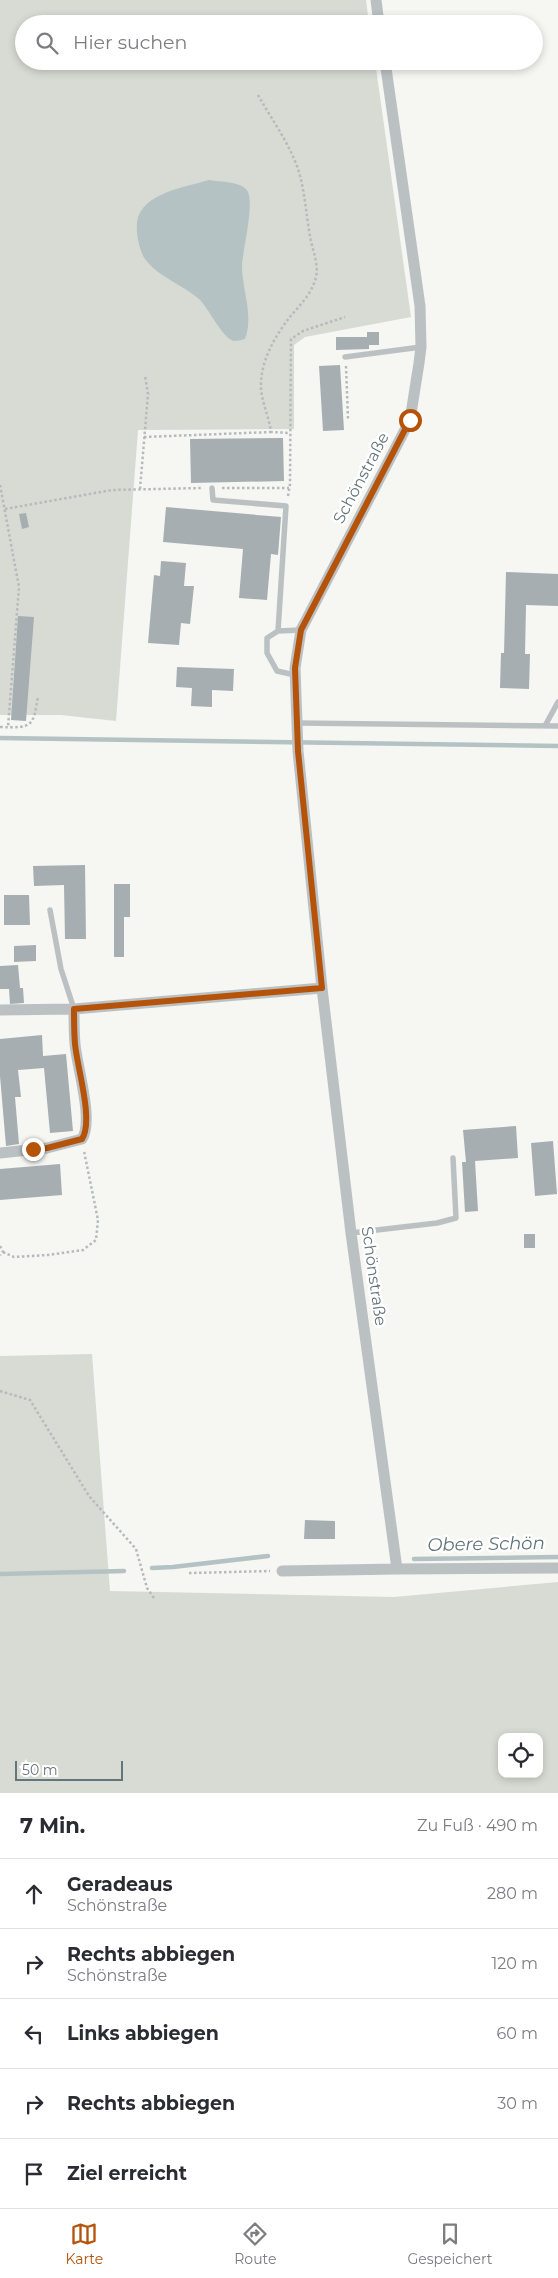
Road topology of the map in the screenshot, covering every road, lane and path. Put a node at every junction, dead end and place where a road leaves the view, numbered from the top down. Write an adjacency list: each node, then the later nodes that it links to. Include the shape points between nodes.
1 (376, 0): 2 (street)
2 (378, 15)
3 (386, 70): 6 (street, Schönstraße, via 420,306)
4 (258, 95): 10 (path, via 290,149 298,171 316,264 316,277 307,296 277,335 266,358 261,388)
5 (345, 318): 11 (path, via 303,331 291,339)
6 (421, 347): 7 (lane); 19 (street, Schönstraße, via 410,420)
7 (345, 357): 9 (path)
8 (145, 376): 12 (path, via 148,394)
9 (348, 419)
10 (271, 432): 11 (path); 12 (path)
11 (290, 433): 15 (path)
12 (144, 437): 16 (path)
13 (0, 485): 18 (path)
14 (212, 488): 15 (path); 16 (path); 17 (lane, via 213,500)
15 (289, 488): 17 (path)
16 (140, 489): 18 (path, via 112,490)
17 (286, 506): 20 (lane)
18 (5, 509): 27 (path, via 20,587)
19 (301, 630): 20 (lane); 21 (street, Schönstraße)
20 (278, 631): 21 (lane, via 267,638 267,653 277,671)
21 (295, 675): 28 (street, Schönstraße)
22 (38, 696): 27 (path, via 34,720 27,726)
23 (558, 702): 24 (lane)
24 (546, 724): 25 (lane); 28 (lane)
25 (558, 726)
26 (0, 727): 27 (path)
27 (8, 727)
28 (297, 728): 30 (street, Schönstraße)
29 (50, 910): 31 (lane, via 61,969)
30 (322, 988): 31 (street); 36 (street, Schönstraße)
31 (74, 1009): 32 (street); 33 (street, via 75,1045 85,1113)
32 (0, 1010)
33 (82, 1139): 34 (street, via 47,1148); 38 (path, via 98,1220 96,1240 83,1250 48,1255 14,1257)
34 (0, 1153)
35 (453, 1158): 36 (lane, via 456,1218)
36 (351, 1233): 41 (street, Schönstraße)
37 (0, 1246): 38 (path)
38 (1, 1253)
39 (0, 1392): 44 (path, via 30,1400 89,1496 136,1549 146,1588)
40 (558, 1568): 41 (street)
41 (397, 1569): 42 (street)
42 (282, 1571): 43 (path)
43 (189, 1573)
44 (154, 1598)

